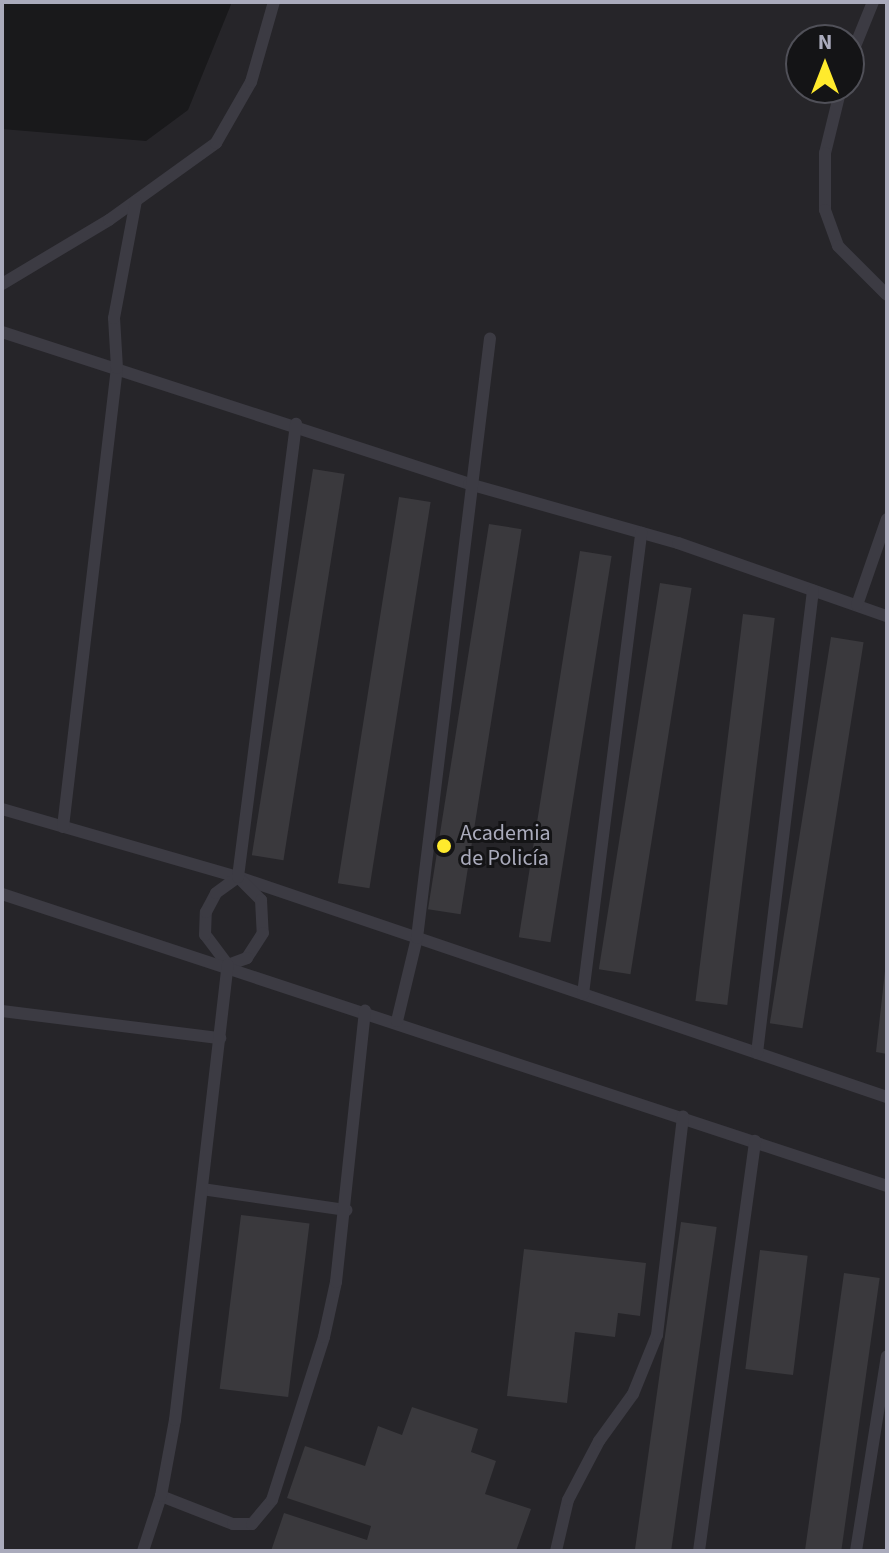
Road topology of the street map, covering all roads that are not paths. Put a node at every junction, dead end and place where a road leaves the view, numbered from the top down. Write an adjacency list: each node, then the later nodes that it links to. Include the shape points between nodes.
1 (274, 2): 5 (lane, via 251,82 216,143)
2 (873, 2): 3 (lane)
3 (864, 24)
4 (837, 104): 7 (lane, via 825,153 825,210 838,246)
5 (136, 201): 6 (lane); 10 (lane, via 114,318)
6 (2, 284)
7 (887, 295)
8 (2, 332): 10 (lane)
9 (490, 338): 12 (lane)
10 (117, 368): 11 (lane); 19 (lane)
11 (296, 424): 12 (lane); 20 (lane)
12 (469, 484): 14 (lane); 22 (lane)
13 (887, 519): 16 (lane)
14 (641, 533): 15 (lane); 24 (lane)
15 (813, 590): 16 (lane); 29 (lane)
16 (857, 605): 17 (lane)
17 (887, 616)
18 (2, 809): 19 (lane)
19 (63, 827): 20 (lane)
20 (238, 877): 22 (lane); 23 (lane, via 216,893 206,912 205,935); 23 (lane, via 261,900 263,933 247,958)
21 (2, 894): 23 (lane)
22 (417, 938): 24 (lane); 27 (lane)
23 (228, 965): 26 (lane); 28 (lane)
24 (583, 994): 29 (lane)
25 (2, 1011): 28 (lane)
26 (365, 1011): 27 (lane); 35 (lane)
27 (397, 1021): 31 (lane)
28 (220, 1038): 34 (lane)
29 (757, 1053): 30 (lane)
30 (887, 1097)
31 (683, 1117): 32 (lane); 41 (lane, via 657,1335 633,1394 599,1441 568,1500)
32 (755, 1141): 33 (lane); 42 (lane)
33 (887, 1186)
34 (202, 1189): 35 (lane); 39 (lane)
35 (346, 1210): 39 (lane, via 324,1337 272,1500 252,1524 233,1524)
36 (887, 1356): 38 (lane)
37 (887, 1403): 38 (lane)
38 (877, 1418): 43 (lane)
39 (161, 1496): 40 (lane)
40 (143, 1551)
41 (556, 1551)
42 (699, 1551)
43 (856, 1551)

